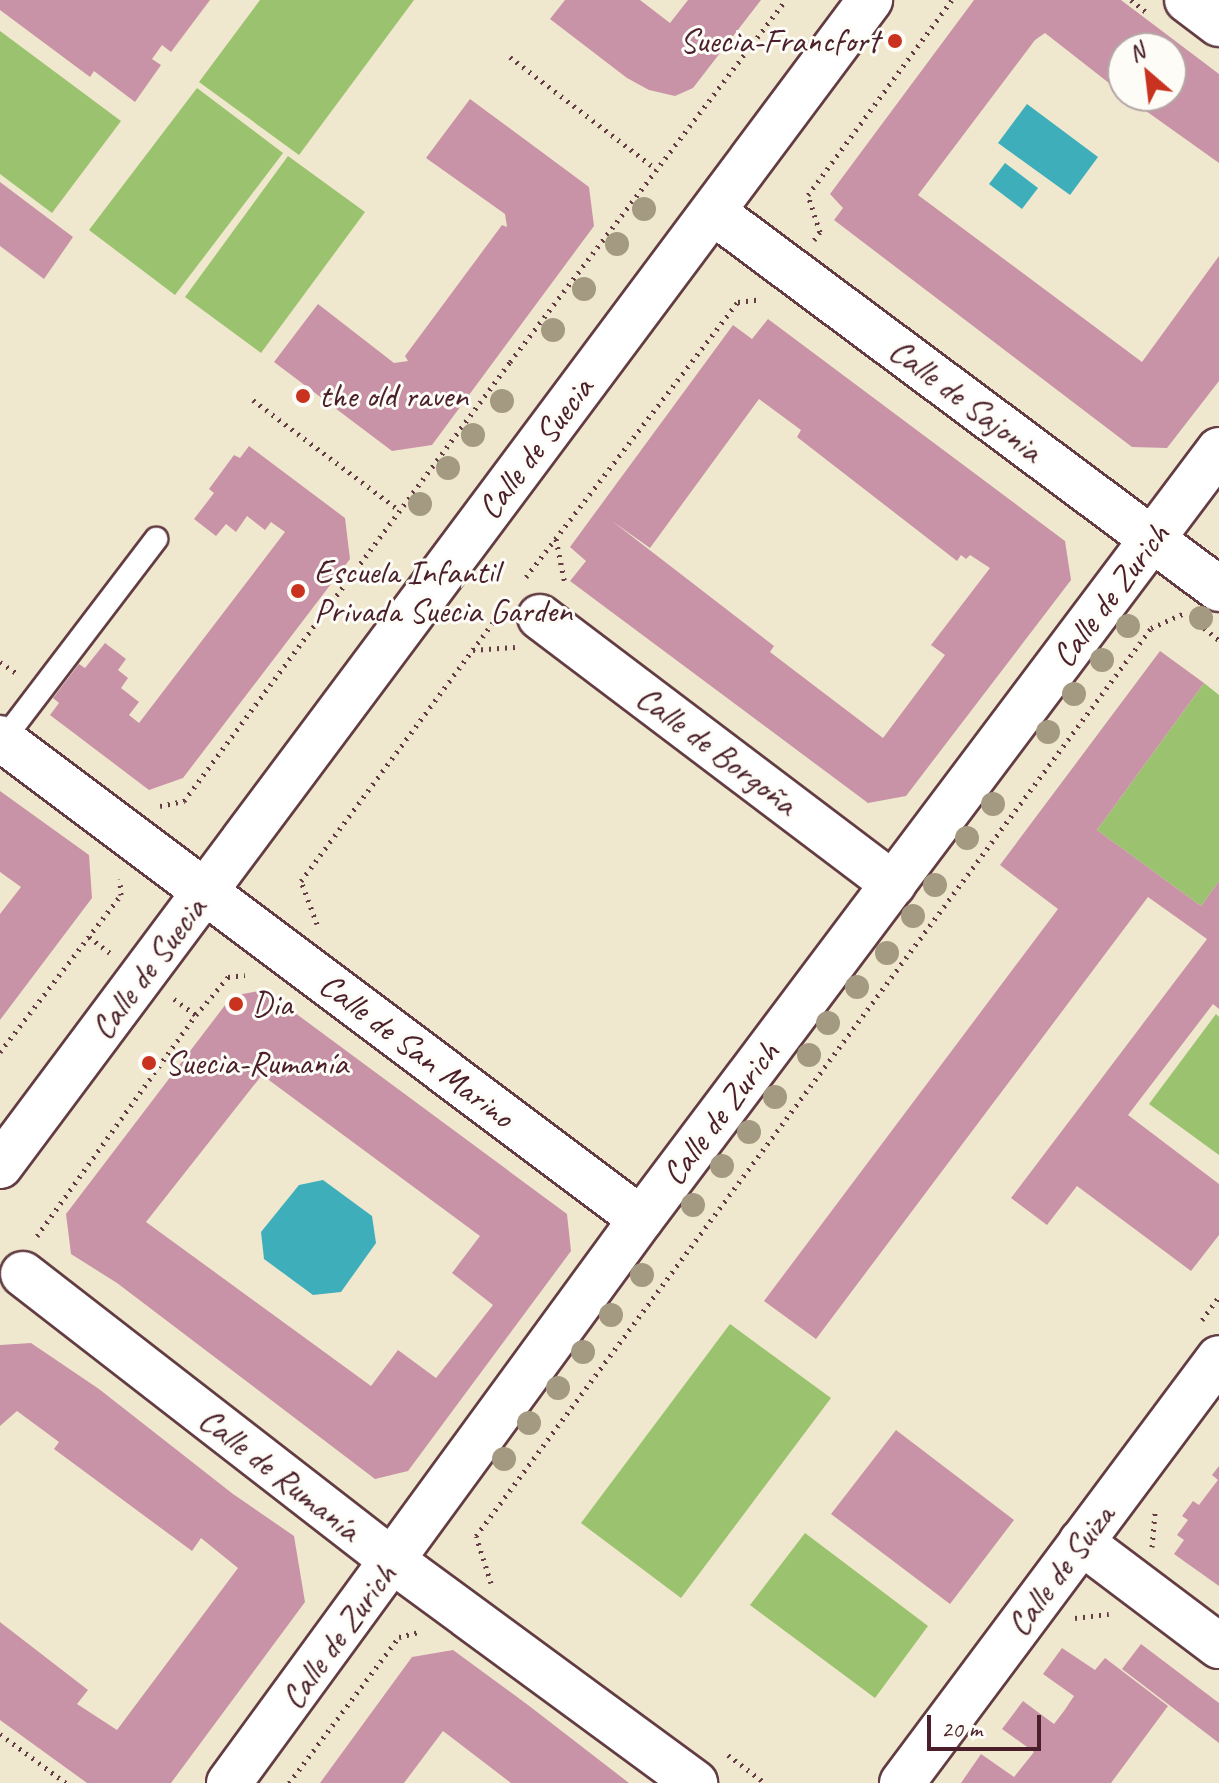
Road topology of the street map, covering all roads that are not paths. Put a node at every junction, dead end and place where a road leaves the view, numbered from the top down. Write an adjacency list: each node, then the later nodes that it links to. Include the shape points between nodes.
1 (870, 0): 4 (street, Calle de Suecia)
2 (1187, 0): 3 (street)
3 (1219, 24)
4 (713, 212): 7 (street, Calle de Sajonia); 12 (street, Calle de Suecia)
5 (1219, 450): 7 (street, Calle de Zurich)
6 (156, 539): 10 (lane)
7 (1152, 539): 8 (street, Calle de Sajonia); 11 (street, Calle de Zurich)
8 (1214, 584)
9 (521, 603): 11 (street, Calle de Borgoña)
10 (2, 739): 12 (street, Calle de San Marino)
11 (893, 884): 14 (street, Calle de Zurich)
12 (204, 892): 13 (street, Calle de Suecia); 14 (street, Calle de San Marino)
13 (0, 1166)
14 (641, 1219): 18 (street, Calle de Zurich)
15 (35, 1259): 18 (street, Calle de Rumanía)
16 (1219, 1358): 17 (street, Calle de Suiza)
17 (1081, 1542): 19 (street); 22 (street, Calle de Suiza)
18 (393, 1561): 20 (street, Calle de Zurich); 21 (street, Calle de Rumanía)
19 (1219, 1646)
20 (229, 1783)
21 (695, 1783)
22 (902, 1783)

